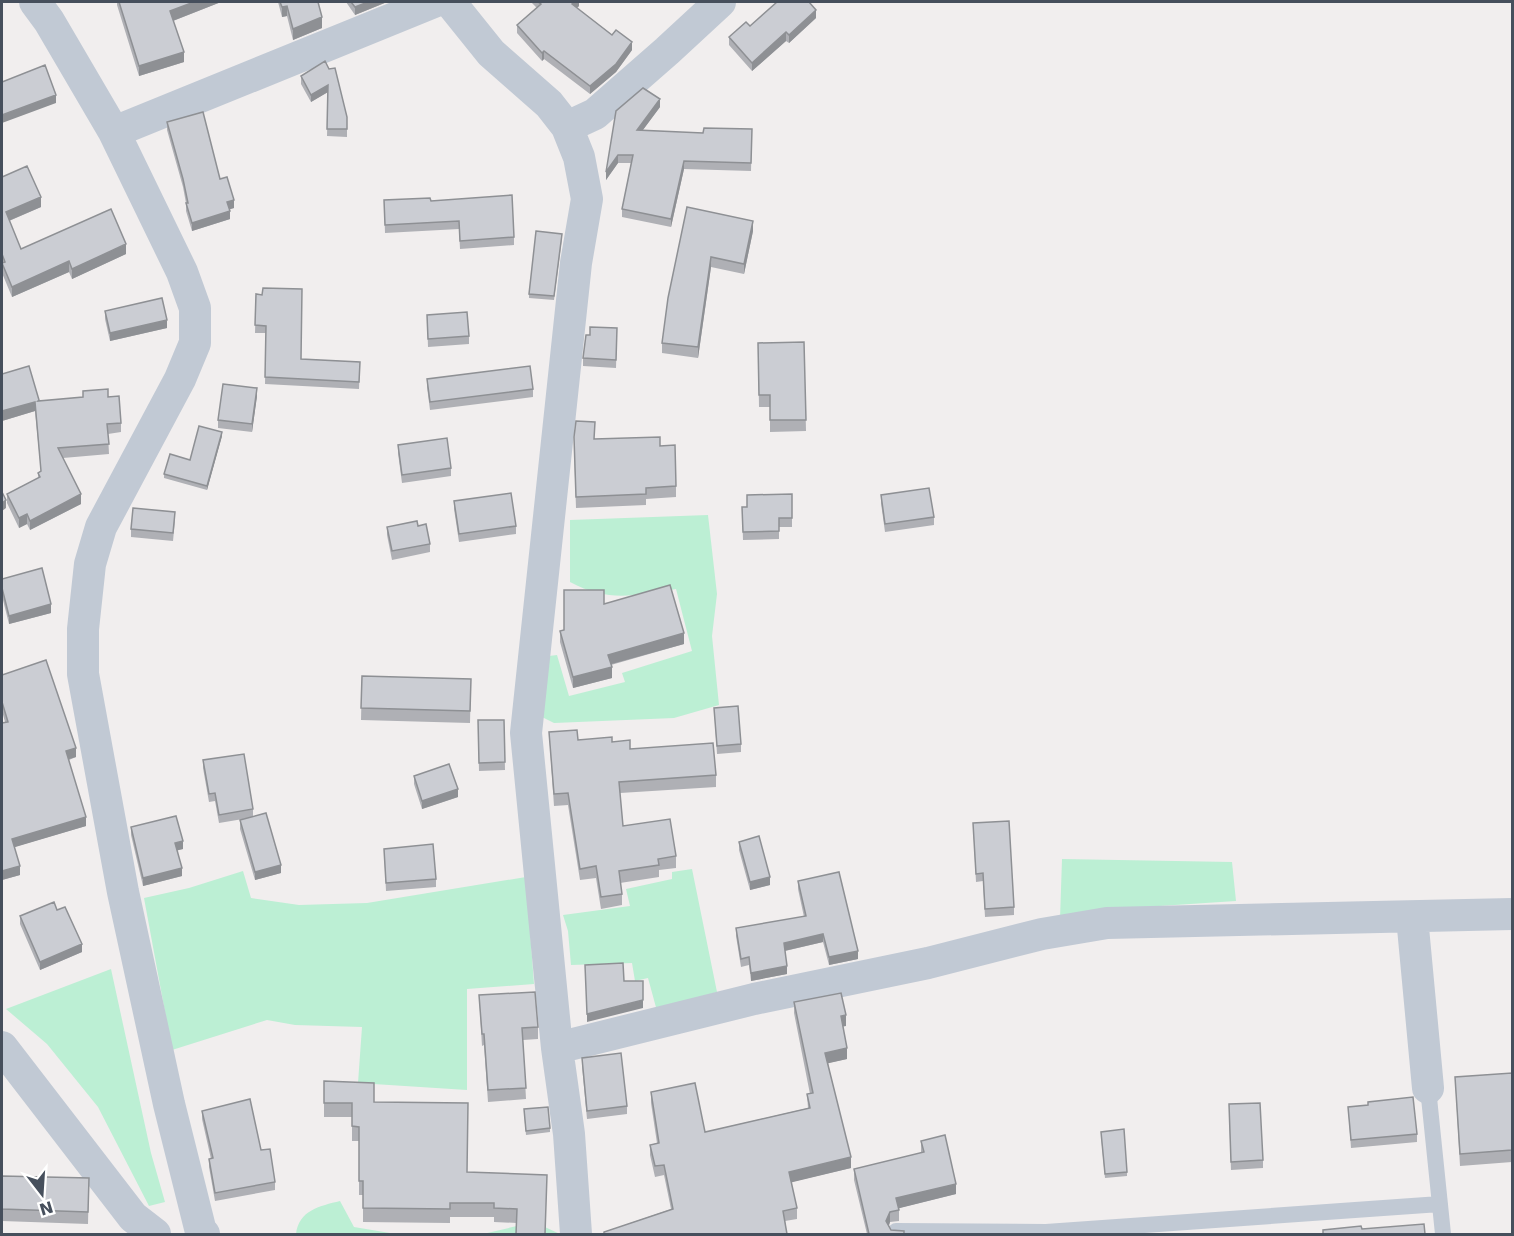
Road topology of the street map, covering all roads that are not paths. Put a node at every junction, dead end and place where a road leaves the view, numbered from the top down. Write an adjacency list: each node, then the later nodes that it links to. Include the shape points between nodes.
1 (35, 2): 6 (street)
2 (434, 2): 6 (street)
3 (450, 2): 5 (street, via 491,53 549,104)
4 (720, 2): 5 (street, via 595,114)
5 (567, 128): 10 (street, via 579,157 587,199 576,263 526,733)
6 (114, 132): 15 (street, via 182,272 195,308 195,343 180,379 101,527 90,564 83,674 123,892)
7 (1512, 914): 8 (street)
8 (1412, 917): 10 (street, via 1107,923 754,999); 11 (street)
9 (2, 1047): 14 (street, via 133,1217)
10 (557, 1048): 16 (street, via 569,1134)
11 (1428, 1088): 12 (lane)
12 (1440, 1204): 13 (lane, via 1046,1232); 17 (lane)
13 (896, 1232)
14 (155, 1234)
15 (199, 1234)
16 (576, 1234)
17 (1443, 1234)

